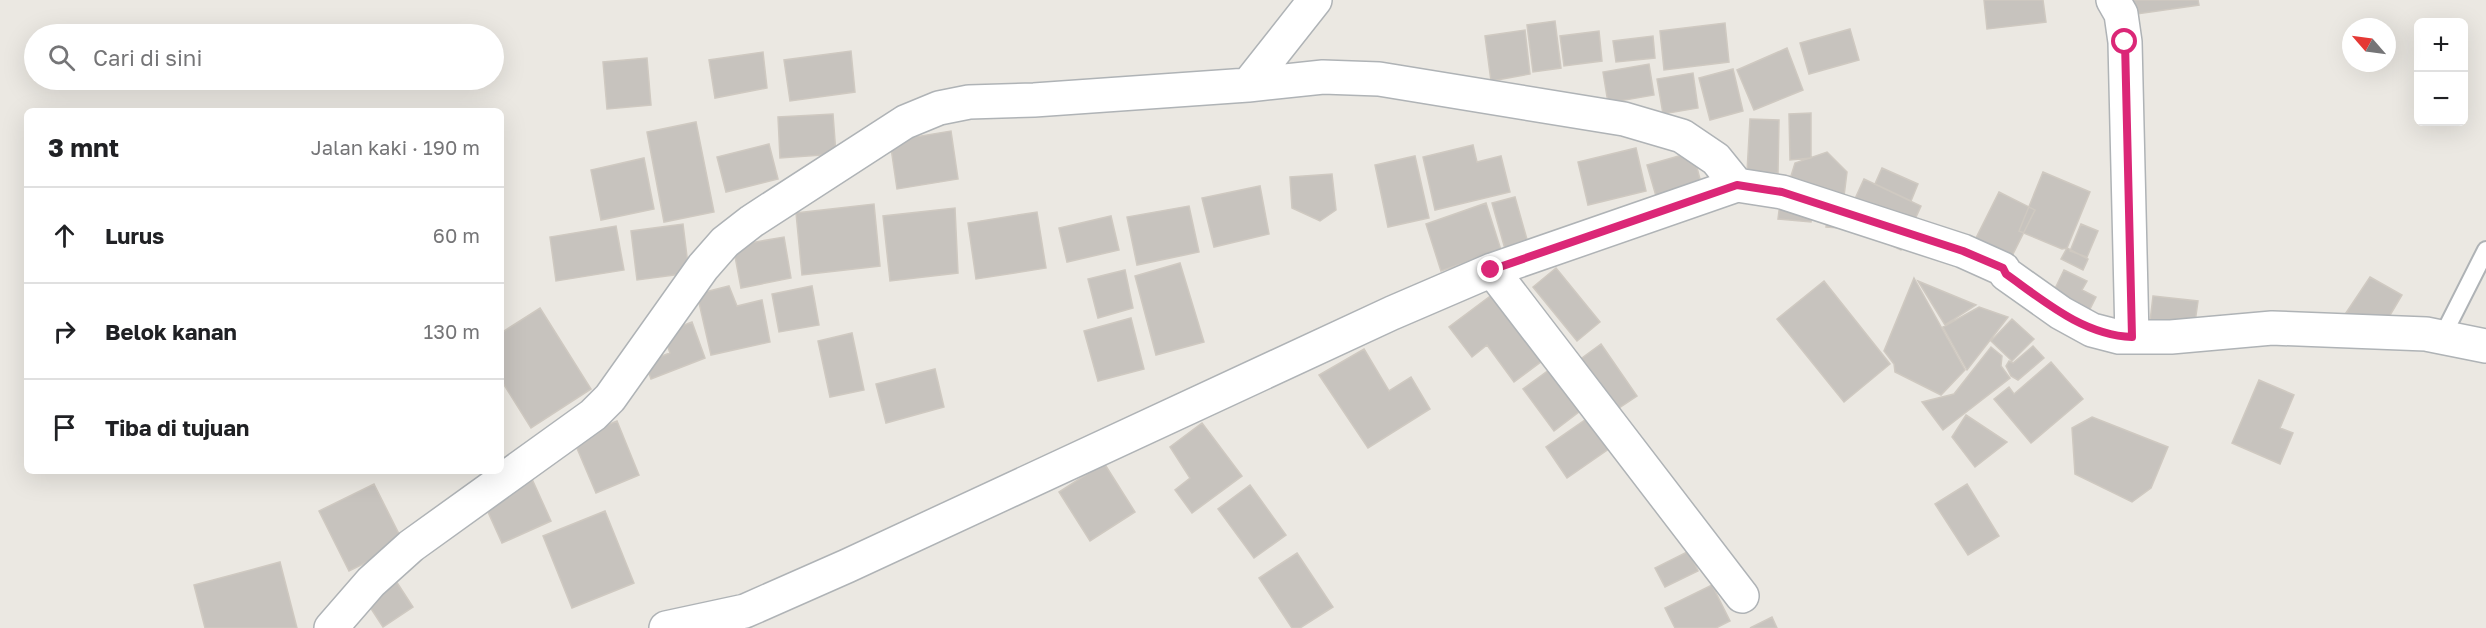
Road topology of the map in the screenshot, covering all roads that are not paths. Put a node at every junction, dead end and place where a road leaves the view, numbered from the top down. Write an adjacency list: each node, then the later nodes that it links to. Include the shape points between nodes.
1 (1315, 0): 3 (street)
2 (2113, 0): 7 (street, via 2121,14 2125,42)
3 (1248, 85): 4 (street, via 1323,77 1380,79 1624,119 1682,136 1716,159); 11 (street, via 969,102 939,108 888,132 725,242 610,398 593,415 411,546 370,582)
4 (1737, 185): 6 (street); 7 (street, via 1782,192 1963,251 2003,268 2061,313 2092,330)
5 (2486, 250): 8 (lane)
6 (1491, 270): 10 (street); 12 (street, via 847,567 745,611)
7 (2132, 337): 8 (street, via 2171,338 2271,328)
8 (2442, 337): 9 (street)
9 (2486, 346)
10 (1742, 596)
11 (331, 628)
12 (666, 628)

